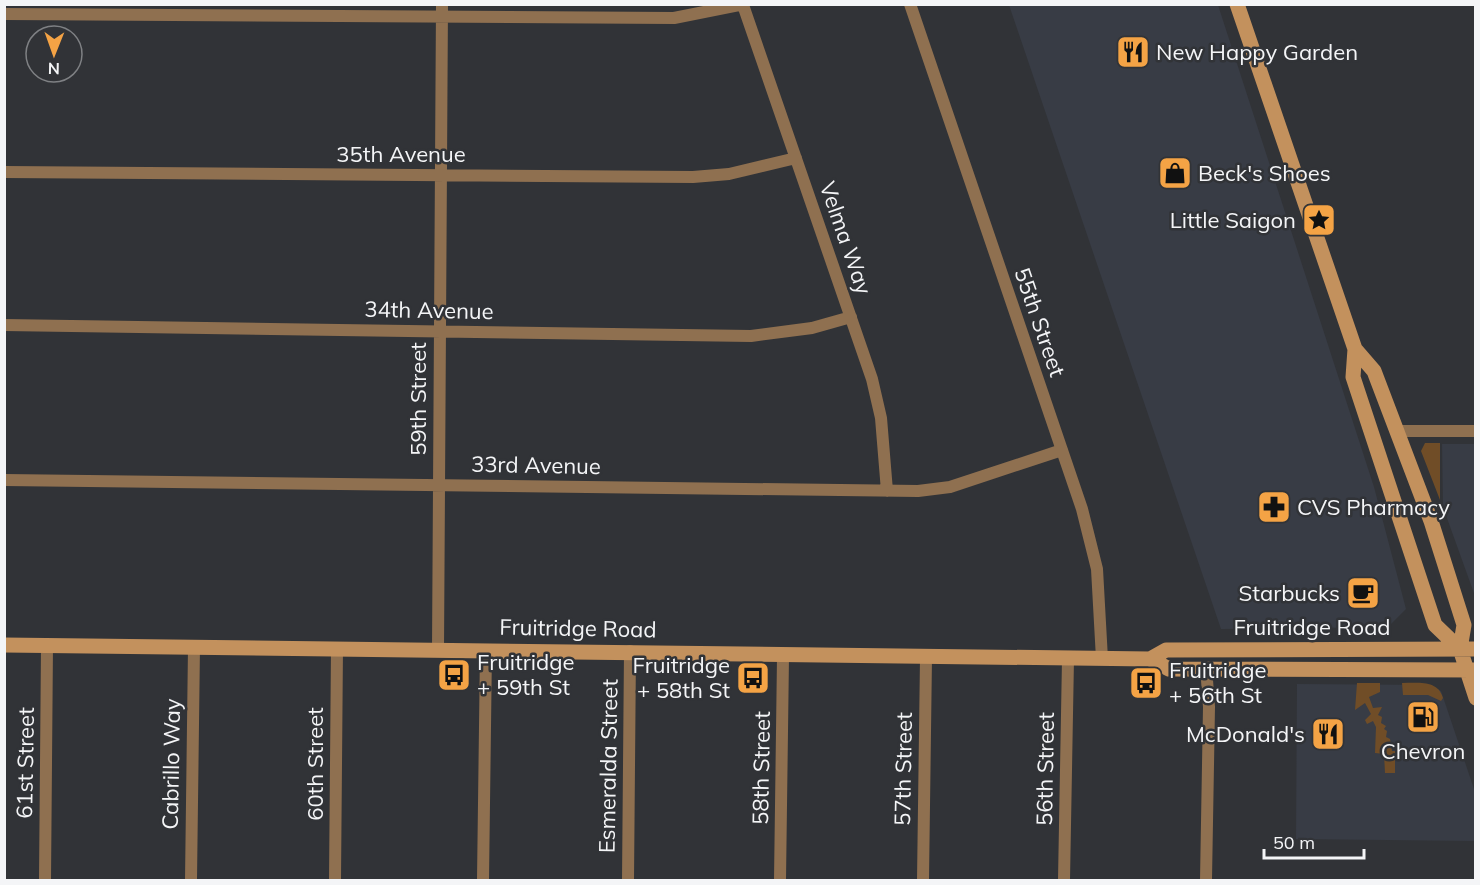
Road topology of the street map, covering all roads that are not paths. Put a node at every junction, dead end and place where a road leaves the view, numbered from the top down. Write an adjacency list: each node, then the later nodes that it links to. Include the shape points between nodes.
1 (910, 4): 15 (street, 55th Street)
2 (1237, 4): 12 (main road)
3 (743, 5): 4 (street, via 674,18); 6 (street, Velma Way)
4 (442, 10): 5 (street); 8 (street, 59th Street)
5 (4, 14)
6 (796, 158): 8 (street, 35th Avenue, via 729,174 693,177); 9 (street, Velma Way)
7 (4, 172): 8 (street, 35th Avenue)
8 (441, 176): 11 (street, 59th Street)
9 (851, 317): 11 (street, 34th Avenue, via 812,328 751,336); 18 (street, Velma Way, via 881,418)
10 (4, 325): 11 (street, 34th Avenue)
11 (440, 332): 17 (street, 59th Street)
12 (1355, 349): 13 (main road, via 1374,371); 25 (main road, via 1353,377 1435,625)
13 (1398, 431): 14 (street); 25 (main road, via 1431,521)
14 (1476, 431)
15 (1062, 450): 18 (street, 33rd Avenue, via 950,487); 29 (street, 55th Street, via 1094,553)
16 (4, 480): 17 (street, 33rd Avenue)
17 (439, 485): 18 (street, 33rd Avenue); 23 (street, 59th Street)
18 (887, 491)
19 (4, 645): 20 (main road, Fruitridge Road)
20 (47, 646): 21 (main road, Fruitridge Road); 35 (street, 61st Street)
21 (194, 647): 22 (main road, Fruitridge Road); 36 (street, Cabrillo Way)
22 (337, 648): 23 (main road, Fruitridge Road); 37 (street, 60th Street)
23 (438, 649): 24 (main road, Fruitridge Road)
24 (486, 650): 26 (main road, Fruitridge Road); 38 (street)
25 (1468, 650): 31 (main road, Fruitridge Road, via 1166,650); 32 (main road)
26 (630, 651): 27 (main road, Fruitridge Road); 39 (street, Esmeralda Street)
27 (783, 657): 28 (main road, Fruitridge Road); 40 (street, 58th Street)
28 (926, 658): 30 (main road, Fruitridge Road); 41 (street, 57th Street)
29 (1102, 658): 30 (main road, Fruitridge Road); 31 (main road, Fruitridge Road)
30 (1068, 659): 42 (street, 56th Street)
31 (1150, 659): 32 (main road, Fruitridge Road, via 1168,669)
32 (1471, 670): 34 (main road)
33 (1207, 680): 43 (street)
34 (1476, 698)
35 (45, 880)
36 (191, 880)
37 (335, 880)
38 (483, 880)
39 (628, 880)
40 (780, 880)
41 (923, 880)
42 (1064, 880)
43 (1206, 880)

